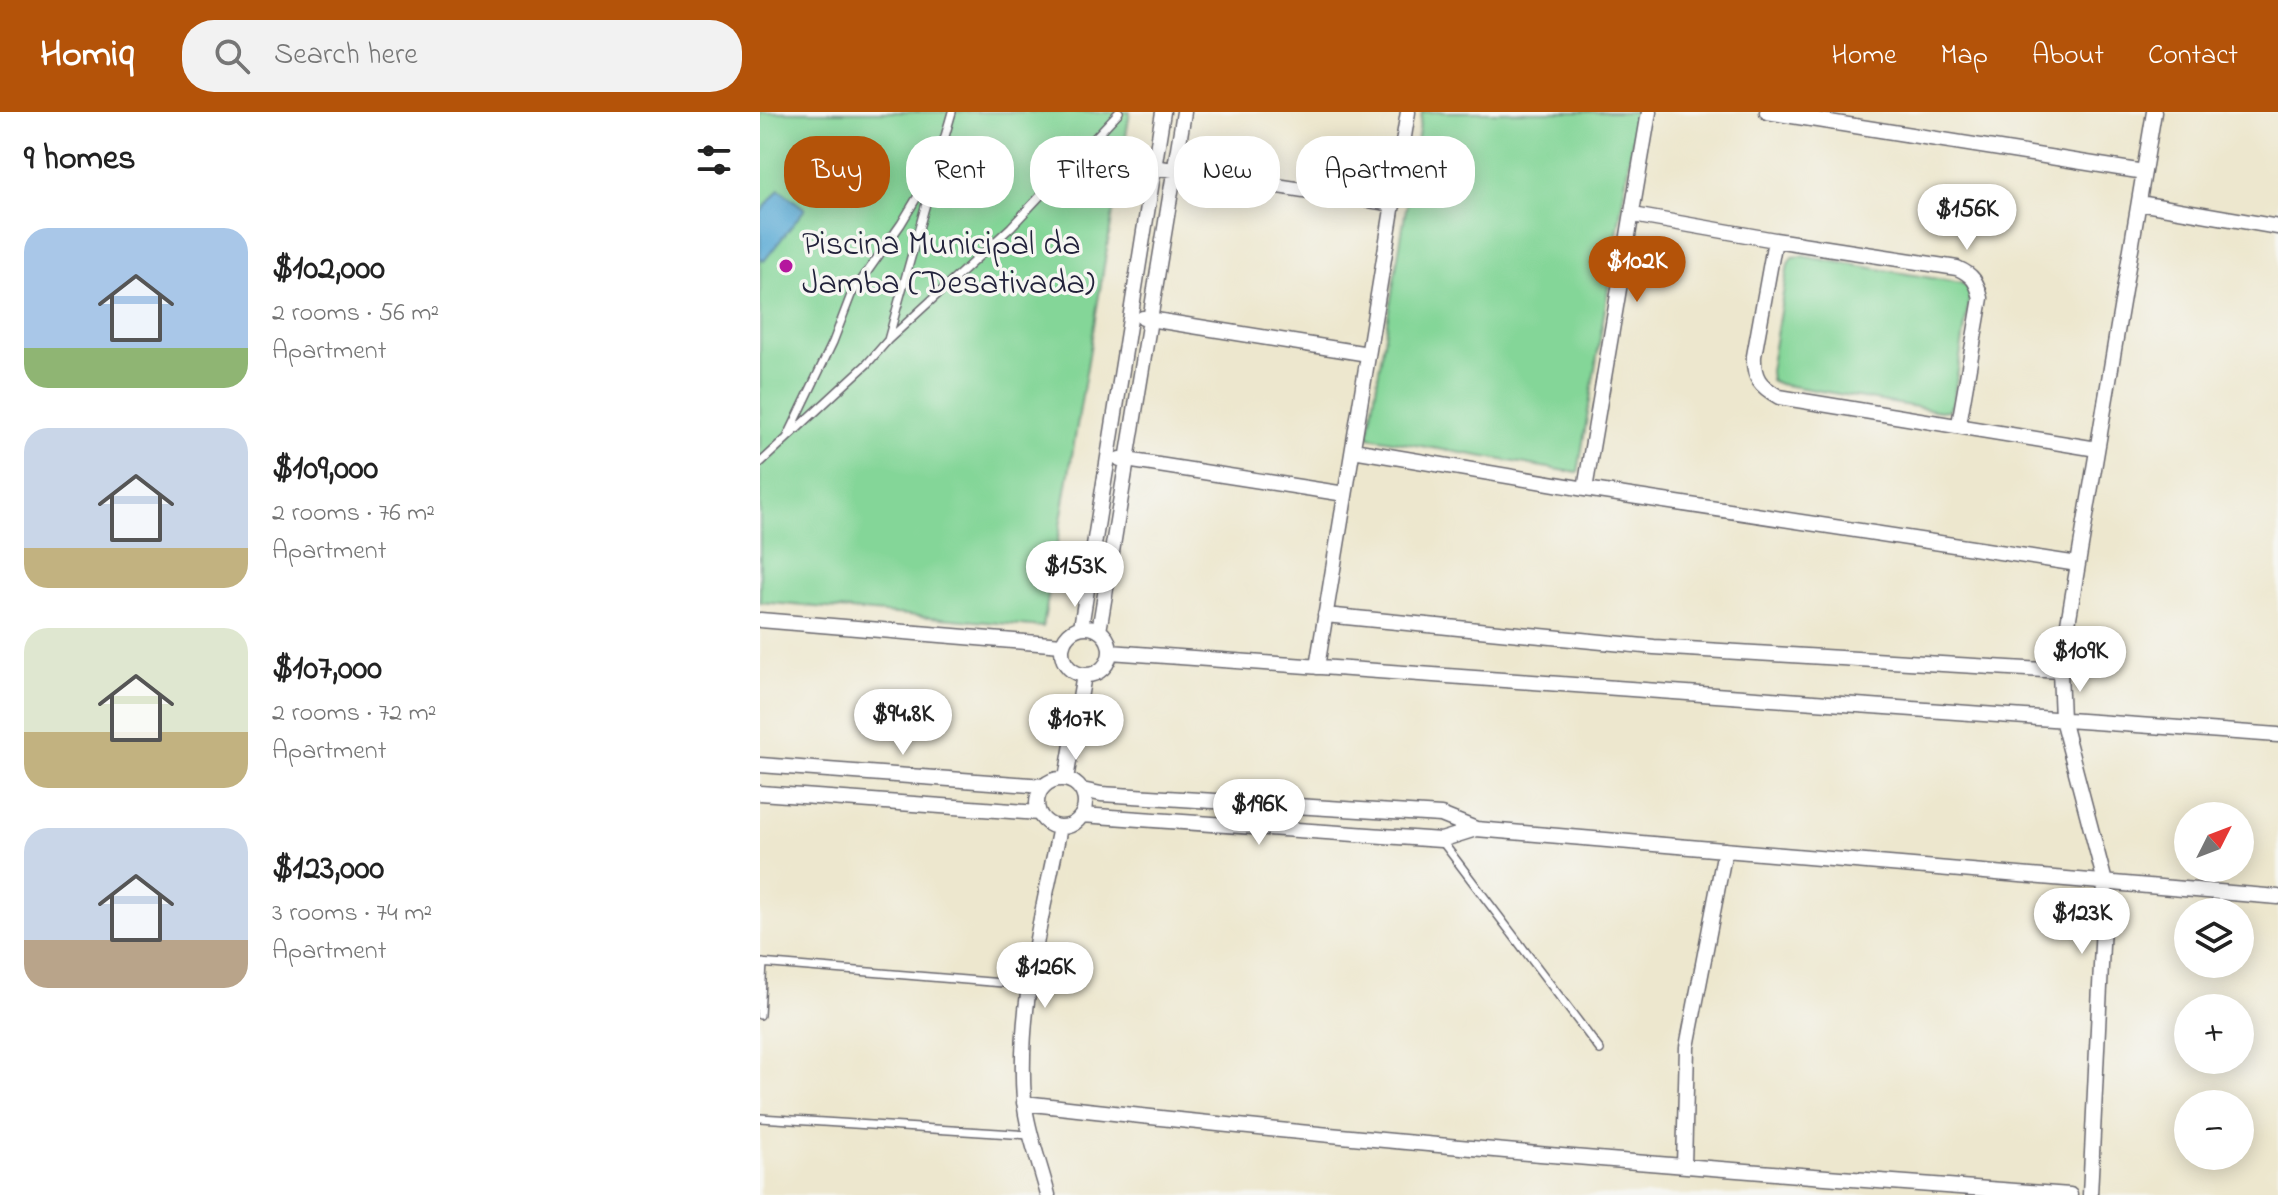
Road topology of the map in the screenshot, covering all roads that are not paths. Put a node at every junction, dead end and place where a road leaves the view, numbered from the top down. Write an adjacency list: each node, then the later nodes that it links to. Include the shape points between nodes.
1 (952, 112): 9 (lane)
2 (1119, 112): 25 (lane, via 1011,227)
3 (1163, 112): 12 (street)
4 (1184, 112): 10 (street)
5 (1408, 112): 11 (street)
6 (1649, 112): 20 (street)
7 (1767, 112): 13 (street)
8 (2154, 112): 13 (street)
9 (945, 136)
10 (1180, 136)
11 (1404, 136)
12 (1158, 143)
13 (2144, 172): 15 (street)
14 (1174, 176): 24 (street)
15 (2139, 203): 21 (street); 29 (street)
16 (911, 208): 28 (lane, via 851,295)
17 (925, 208): 25 (lane)
18 (1148, 208): 23 (street)
19 (1393, 208): 26 (street)
20 (1633, 215): 22 (street); 34 (street)
21 (2278, 227)
22 (1775, 240): 27 (street, via 1754,356 1754,374 1762,387 1779,397); 27 (street, via 1970,274 1981,298)
23 (1131, 316): 24 (street); 31 (street)
24 (1151, 319): 26 (street); 32 (street)
25 (888, 340): 28 (lane)
26 (1368, 354): 30 (street)
27 (1959, 424): 29 (street)
28 (787, 438): 33 (lane)
29 (2097, 449): 36 (street)
30 (1353, 450): 34 (street); 35 (street)
31 (1108, 457): 32 (street); 39 (street)
32 (1127, 460): 35 (street); 40 (street)
33 (760, 463)
34 (1585, 489): 36 (street)
35 (1345, 494): 37 (street)
36 (2078, 564): 44 (street)
37 (1325, 615): 43 (street); 44 (street, via 1654,647)
38 (760, 620): 41 (street)
39 (1081, 627): 40 (street); 41 (street)
40 (1099, 631): 42 (street)
41 (1062, 645): 45 (street, via 1066,665)
42 (1110, 652): 43 (street); 45 (street, via 1105,666)
43 (1317, 667): 46 (street)
44 (2060, 671): 46 (street)
45 (1084, 675): 49 (street)
46 (2062, 719): 47 (street); 60 (street)
47 (2278, 735)
48 (760, 765): 50 (street)
49 (1066, 779): 50 (street); 51 (street)
50 (1044, 786): 53 (street, via 1037,799)
51 (1082, 790): 54 (street); 55 (street)
52 (760, 793): 53 (street)
53 (1039, 813): 56 (street)
54 (1082, 815): 56 (street); 58 (street)
55 (1441, 815): 57 (street); 58 (street)
56 (1060, 827): 63 (street)
57 (1476, 829): 58 (street); 59 (street)
58 (1441, 840): 65 (lane)
59 (1725, 850): 60 (street); 69 (street, via 1687,1047)
60 (2105, 882): 61 (street); 72 (street)
61 (2278, 897)
62 (761, 963): 63 (lane); 64 (lane)
63 (1028, 985): 66 (street)
64 (760, 1015)
65 (1600, 1050)
66 (1024, 1103): 68 (street); 69 (street)
67 (760, 1118): 68 (lane)
68 (1033, 1135): 70 (street)
69 (1684, 1166): 71 (street)
70 (1048, 1195)
71 (2070, 1195)
72 (2090, 1195)

